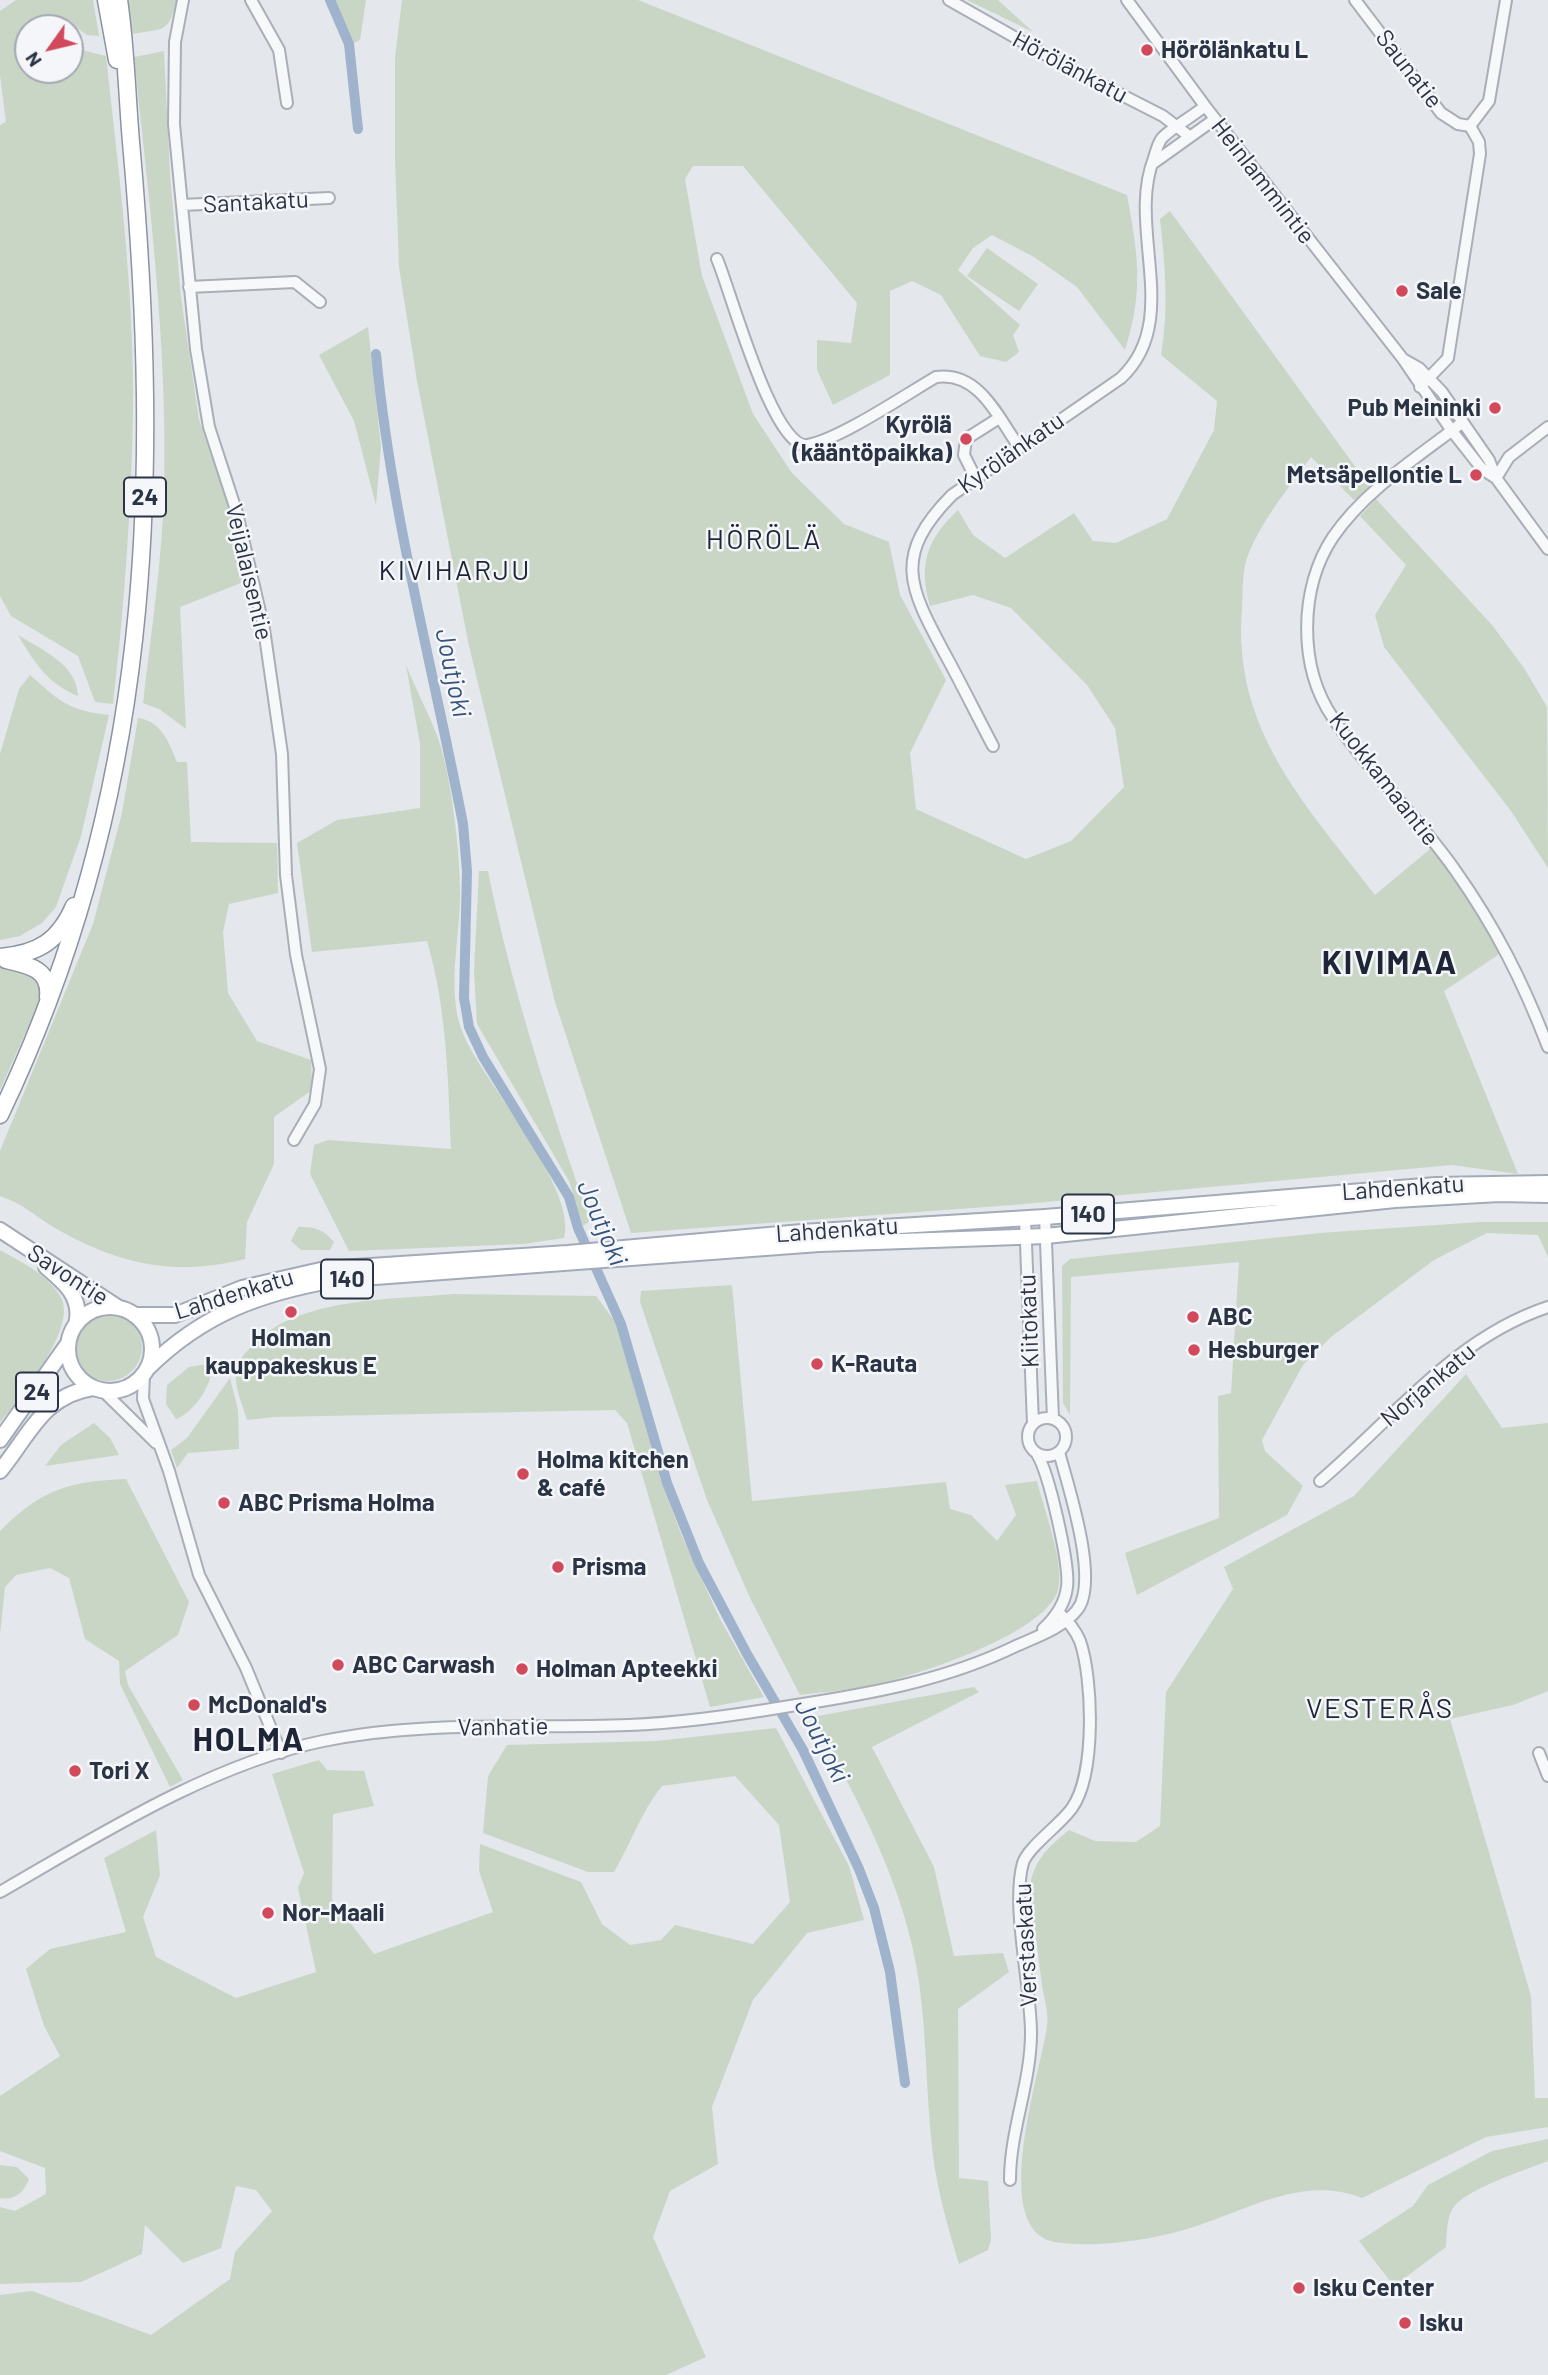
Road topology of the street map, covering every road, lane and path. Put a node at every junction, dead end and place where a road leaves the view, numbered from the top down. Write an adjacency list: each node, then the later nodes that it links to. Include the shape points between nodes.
1 (106, 0): 15 (highway, 24)
2 (119, 0): 15 (highway, 24)
3 (183, 0): 18 (street, Veijalaisentie, via 173,82)
4 (251, 0): 9 (street, via 279,50)
5 (949, 0): 12 (street, Hörölänkatu)
6 (1127, 0): 10 (street, Heinlammintie)
7 (1355, 0): 13 (street, Saunatie, via 1441,113)
8 (1507, 0): 13 (street, via 1489,101)
9 (287, 103)
10 (1205, 106): 11 (street, Heinlammintie); 12 (street, Kyrölänkatu)
11 (1215, 119): 14 (street); 22 (street, Heinlammintie)
12 (1180, 126): 14 (street, Hörölänkatu); 16 (street, Kyrölänkatu, via 1160,140)
13 (1470, 126): 23 (street, via 1480,154 1457,304 1448,358)
14 (1189, 136): 16 (street)
15 (131, 142): 34 (highway, 24, via 147,355 142,572 124,724)
16 (1150, 166): 29 (street, Kyrölänkatu, via 1146,197 1151,319 1142,353 1121,378)
17 (329, 198): 18 (street, Santakatu)
18 (182, 205): 20 (street, Veijalaisentie)
19 (717, 259): 25 (street, via 766,397 796,444 806,446 832,436 936,377 966,381 981,392)
20 (189, 287): 21 (street, via 295,282); 39 (street, Veijalaisentie, via 209,427 237,513 259,607 282,754 286,875 296,955 320,1069 315,1104)
21 (320, 302)
22 (1403, 359): 23 (street, Heinlammintie); 24 (street, Heinlammintie)
23 (1430, 378): 24 (street); 26 (street, Heinlammintie)
24 (1420, 387): 28 (street, Heinlammintie)
25 (999, 418): 29 (street); 30 (street, via 966,439 964,455)
26 (1463, 422): 28 (street, Kuokkamaantie); 31 (street, Heinlammintie)
27 (1548, 428): 31 (street, via 1508,457)
28 (1452, 431): 31 (street, Heinlammintie, via 1482,469); 37 (street, Kuokkamaantie, via 1358,505 1332,539 1312,584 1306,625 1314,673 1331,716 1453,867 1490,921 1524,983)
29 (1019, 447): 30 (street, Kyrölänkatu)
30 (975, 477): 33 (street, Kyrölänkatu, via 952,495 925,528 915,549 912,576 921,610)
31 (1496, 478): 32 (street, Heinlammintie)
32 (1548, 550)
33 (993, 746)
34 (97, 848): 35 (highway, via 70,915 55,937 39,950); 36 (highway, 24)
35 (0, 958): 36 (highway, via 41,972 48,984)
36 (47, 1010): 38 (highway, 24)
37 (1548, 1048)
38 (0, 1115)
39 (294, 1140)
40 (1548, 1183): 42 (main road, Lahdenkatu / 140, via 1436,1185)
41 (1548, 1195): 45 (main road, Lahdenkatu, via 1395,1200)
42 (1045, 1217): 43 (main road, Lahdenkatu / 140); 45 (street, Kiitokatu)
43 (1025, 1218): 46 (street, Kiitokatu); 48 (main road, Lahdenkatu / 140, via 802,1232)
44 (0, 1230): 47 (main road, Savontie / 140)
45 (1046, 1236): 46 (main road, Lahdenkatu); 57 (street, Kiitokatu)
46 (1026, 1237): 48 (main road, Lahdenkatu); 58 (street, Kiitokatu)
47 (16, 1241): 51 (main road, Savontie / 140); 53 (main road, Savontie / 140, via 73,1294 79,1309)
48 (629, 1253): 49 (main road, Lahdenkatu / 140)
49 (569, 1258): 52 (main road, Lahdenkatu / 140, via 325,1269 242,1288 175,1315); 55 (main road, Lahdenkatu / 140, via 335,1280 284,1290 210,1318)
50 (1548, 1307): 64 (street, Norjankatu, via 1458,1355)
51 (120, 1309): 52 (main road, 140); 53 (main road, via 93,1311)
52 (134, 1315): 55 (main road, via 150,1338)
53 (76, 1325): 54 (main road)
54 (68, 1344): 56 (main road, via 73,1371); 59 (main road, 24)
55 (146, 1371): 56 (main road, 140, via 127,1388); 60 (street, via 143,1399)
56 (98, 1389): 60 (street); 63 (main road, 140, via 75,1390 55,1401)
57 (1053, 1419): 58 (street); 61 (street, via 1066,1432)
58 (1033, 1424): 62 (street, via 1028,1439)
59 (0, 1440)
60 (159, 1446): 66 (street, via 199,1575 246,1668)
61 (1059, 1452): 62 (street, via 1049,1457); 65 (street, via 1086,1578 1080,1607)
62 (1037, 1454): 65 (street, via 1066,1562)
63 (0, 1471)
64 (1320, 1481)
65 (1062, 1616): 66 (street, Vanhatie, via 1030,1640 929,1680 865,1695 629,1725 374,1732); 70 (street, Verstaskatu, via 1076,1632 1084,1657 1089,1756 1072,1807 1023,1862 1021,1903 1031,2035 1010,2151)
66 (281, 1753): 69 (street, Vanhatie, via 176,1797)
67 (1539, 1753): 68 (street)
68 (1548, 1776)
69 (0, 1892)
70 (1010, 2180)

